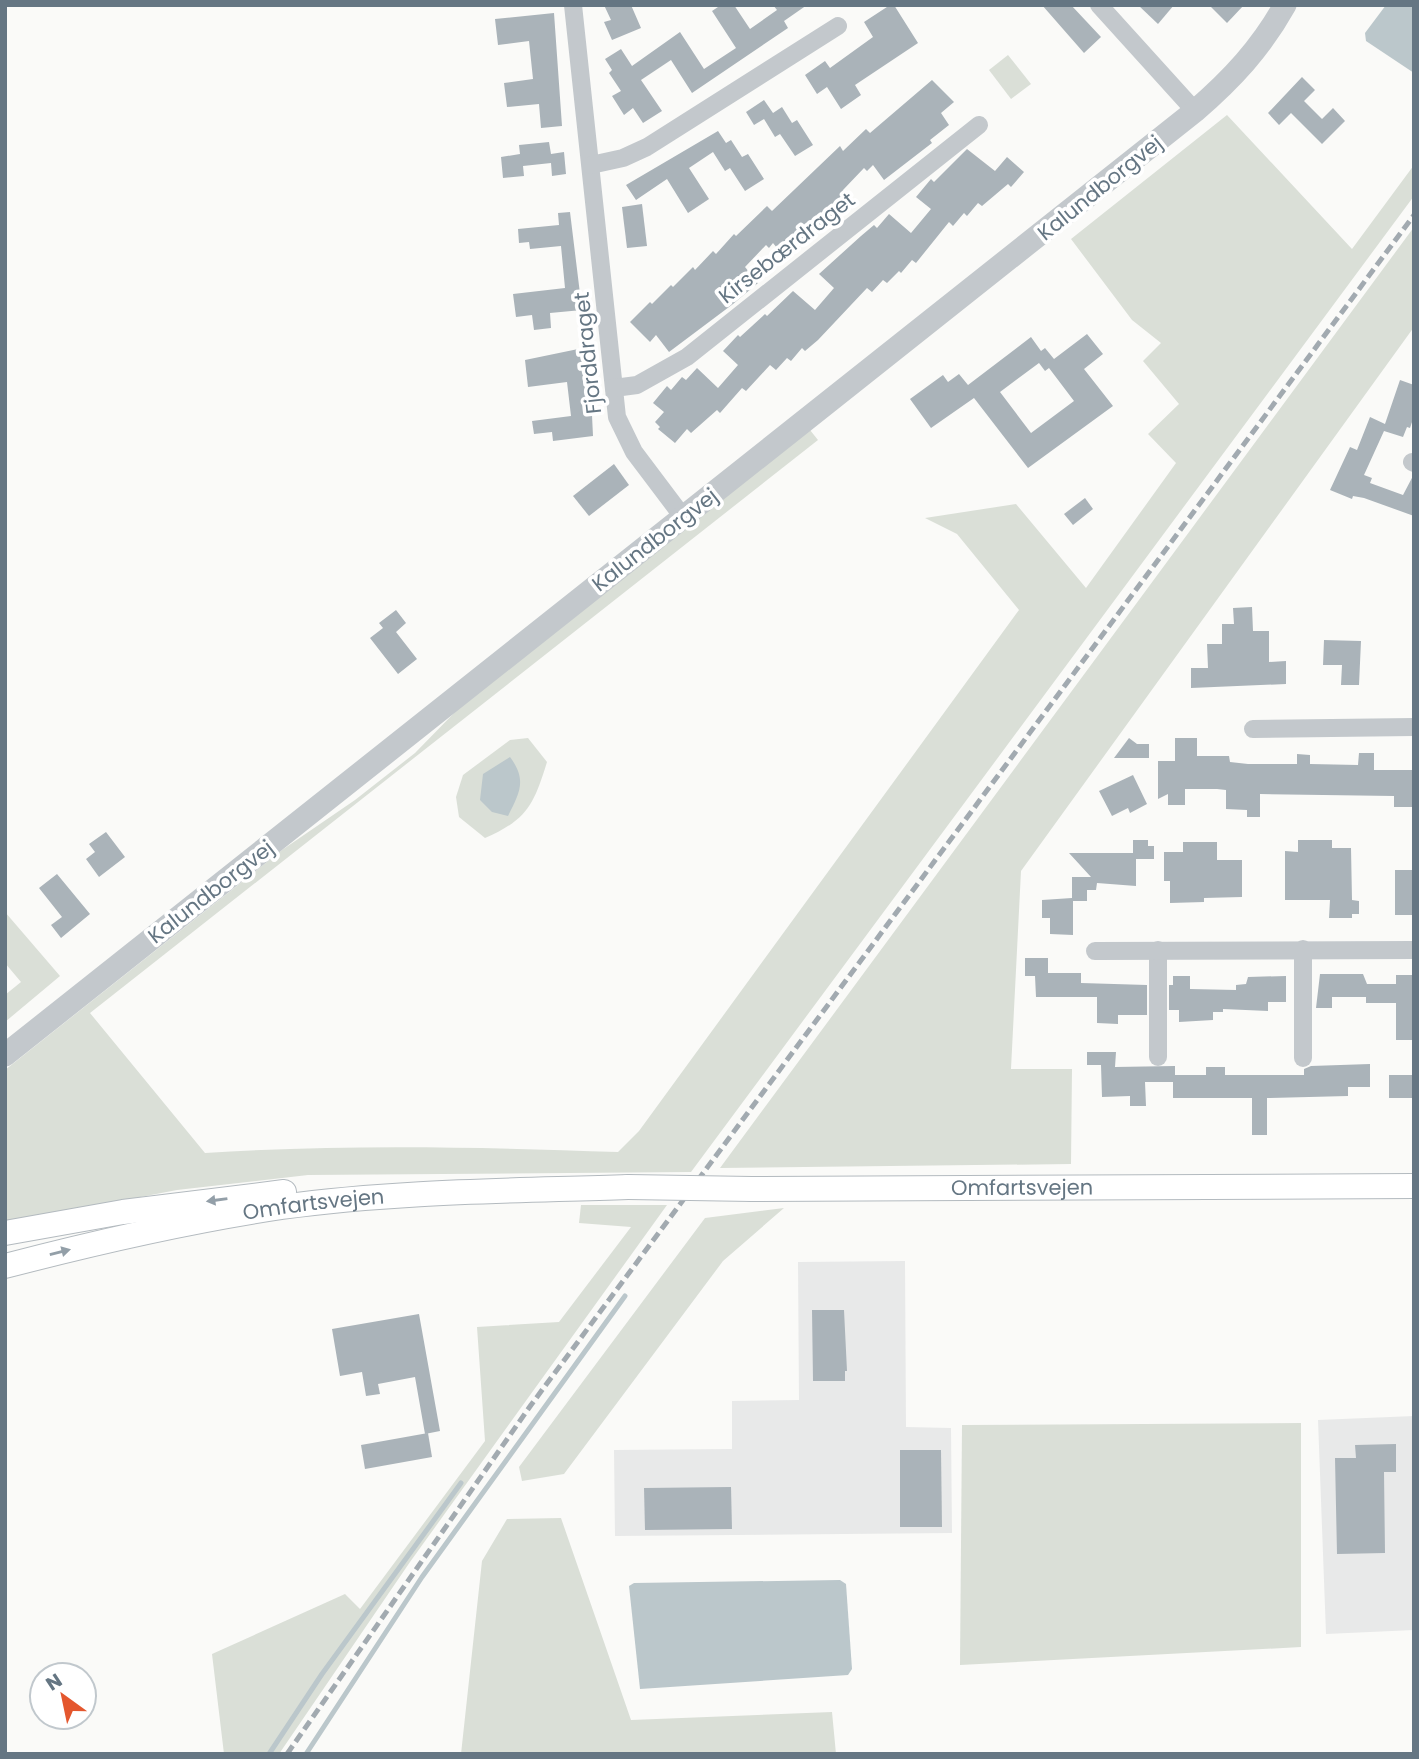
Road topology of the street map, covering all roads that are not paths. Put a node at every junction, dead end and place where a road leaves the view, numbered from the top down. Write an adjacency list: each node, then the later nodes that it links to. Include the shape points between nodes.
1 (573, 5): 7 (street, Fjorddraget)
2 (1099, 5): 5 (street)
3 (1284, 5): 5 (street, Kalundborgvej, via 1237,75)
4 (838, 26): 7 (street, via 647,147)
5 (1195, 111): 9 (street, Kalundborgvej)
6 (979, 125): 8 (street, Kirsebærdraget, via 687,356 637,385)
7 (591, 165): 8 (street, Fjorddraget)
8 (614, 388): 9 (street, Fjorddraget, via 625,438)
9 (683, 517): 16 (street, Kalundborgvej)
10 (1414, 727): 11 (street)
11 (1253, 729)
12 (1303, 949): 13 (street); 14 (street); 18 (street)
13 (1158, 950): 15 (street); 17 (street)
14 (1414, 950)
15 (1095, 951)
16 (5, 1055)
17 (1158, 1057)
18 (1303, 1058)
19 (1414, 1186): 20 (main road, Omfartsvejen, bridge)
20 (628, 1187): 21 (main road, Omfartsvejen, one-way to 21, via 369,1186 287,1192 124,1212); 22 (main road, Omfartsvejen, one-way to 20, via 172,1226 281,1207 371,1198)
21 (5, 1233)
22 (5, 1266)

